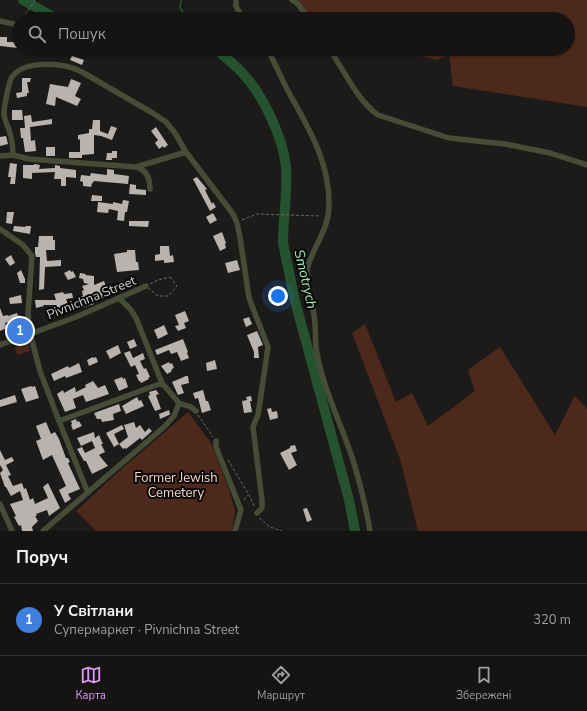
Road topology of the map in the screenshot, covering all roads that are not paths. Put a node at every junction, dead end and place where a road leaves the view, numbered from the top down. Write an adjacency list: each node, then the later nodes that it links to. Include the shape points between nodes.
1 (236, 0): 3 (street)
2 (292, 0): 4 (street)
3 (239, 12)
4 (304, 12)
5 (0, 21): 6 (street)
6 (12, 24)
7 (270, 56): 32 (street, via 307,124 325,170 329,194 328,216 309,266 308,287 314,313 316,349 353,461)
8 (333, 56): 12 (street, via 361,99 378,115 449,138 505,144 550,153)
9 (186, 152): 10 (street, via 175,133 160,117 76,69 48,64 21,69 9,83 4,114 13,143); 13 (street); 28 (street, via 218,193 237,223 248,294 268,347 258,415 253,427 262,500 262,508)
10 (13, 155): 11 (street); 13 (street, via 29,159)
11 (0, 156)
12 (587, 165)
13 (136, 167): 14 (street, via 147,175)
14 (150, 189)
15 (0, 229): 18 (street, via 23,245 32,256 28,306)
16 (146, 286): 17 (street, Pivnichna Street)
17 (119, 298): 18 (street, Pivnichna Street); 20 (street, via 136,318)
18 (30, 333): 19 (street, Pivnichna Street); 23 (street, via 40,371)
19 (0, 345)
20 (162, 383): 21 (street); 23 (street)
21 (179, 403): 22 (street); 25 (street, via 164,428)
22 (196, 411)
23 (59, 421): 25 (street)
24 (216, 441): 31 (street, via 240,510)
25 (88, 493): 30 (street)
26 (0, 504): 27 (street)
27 (1, 512): 29 (street)
28 (257, 513)
29 (12, 531)
30 (43, 531)
31 (235, 531)
32 (370, 531)

